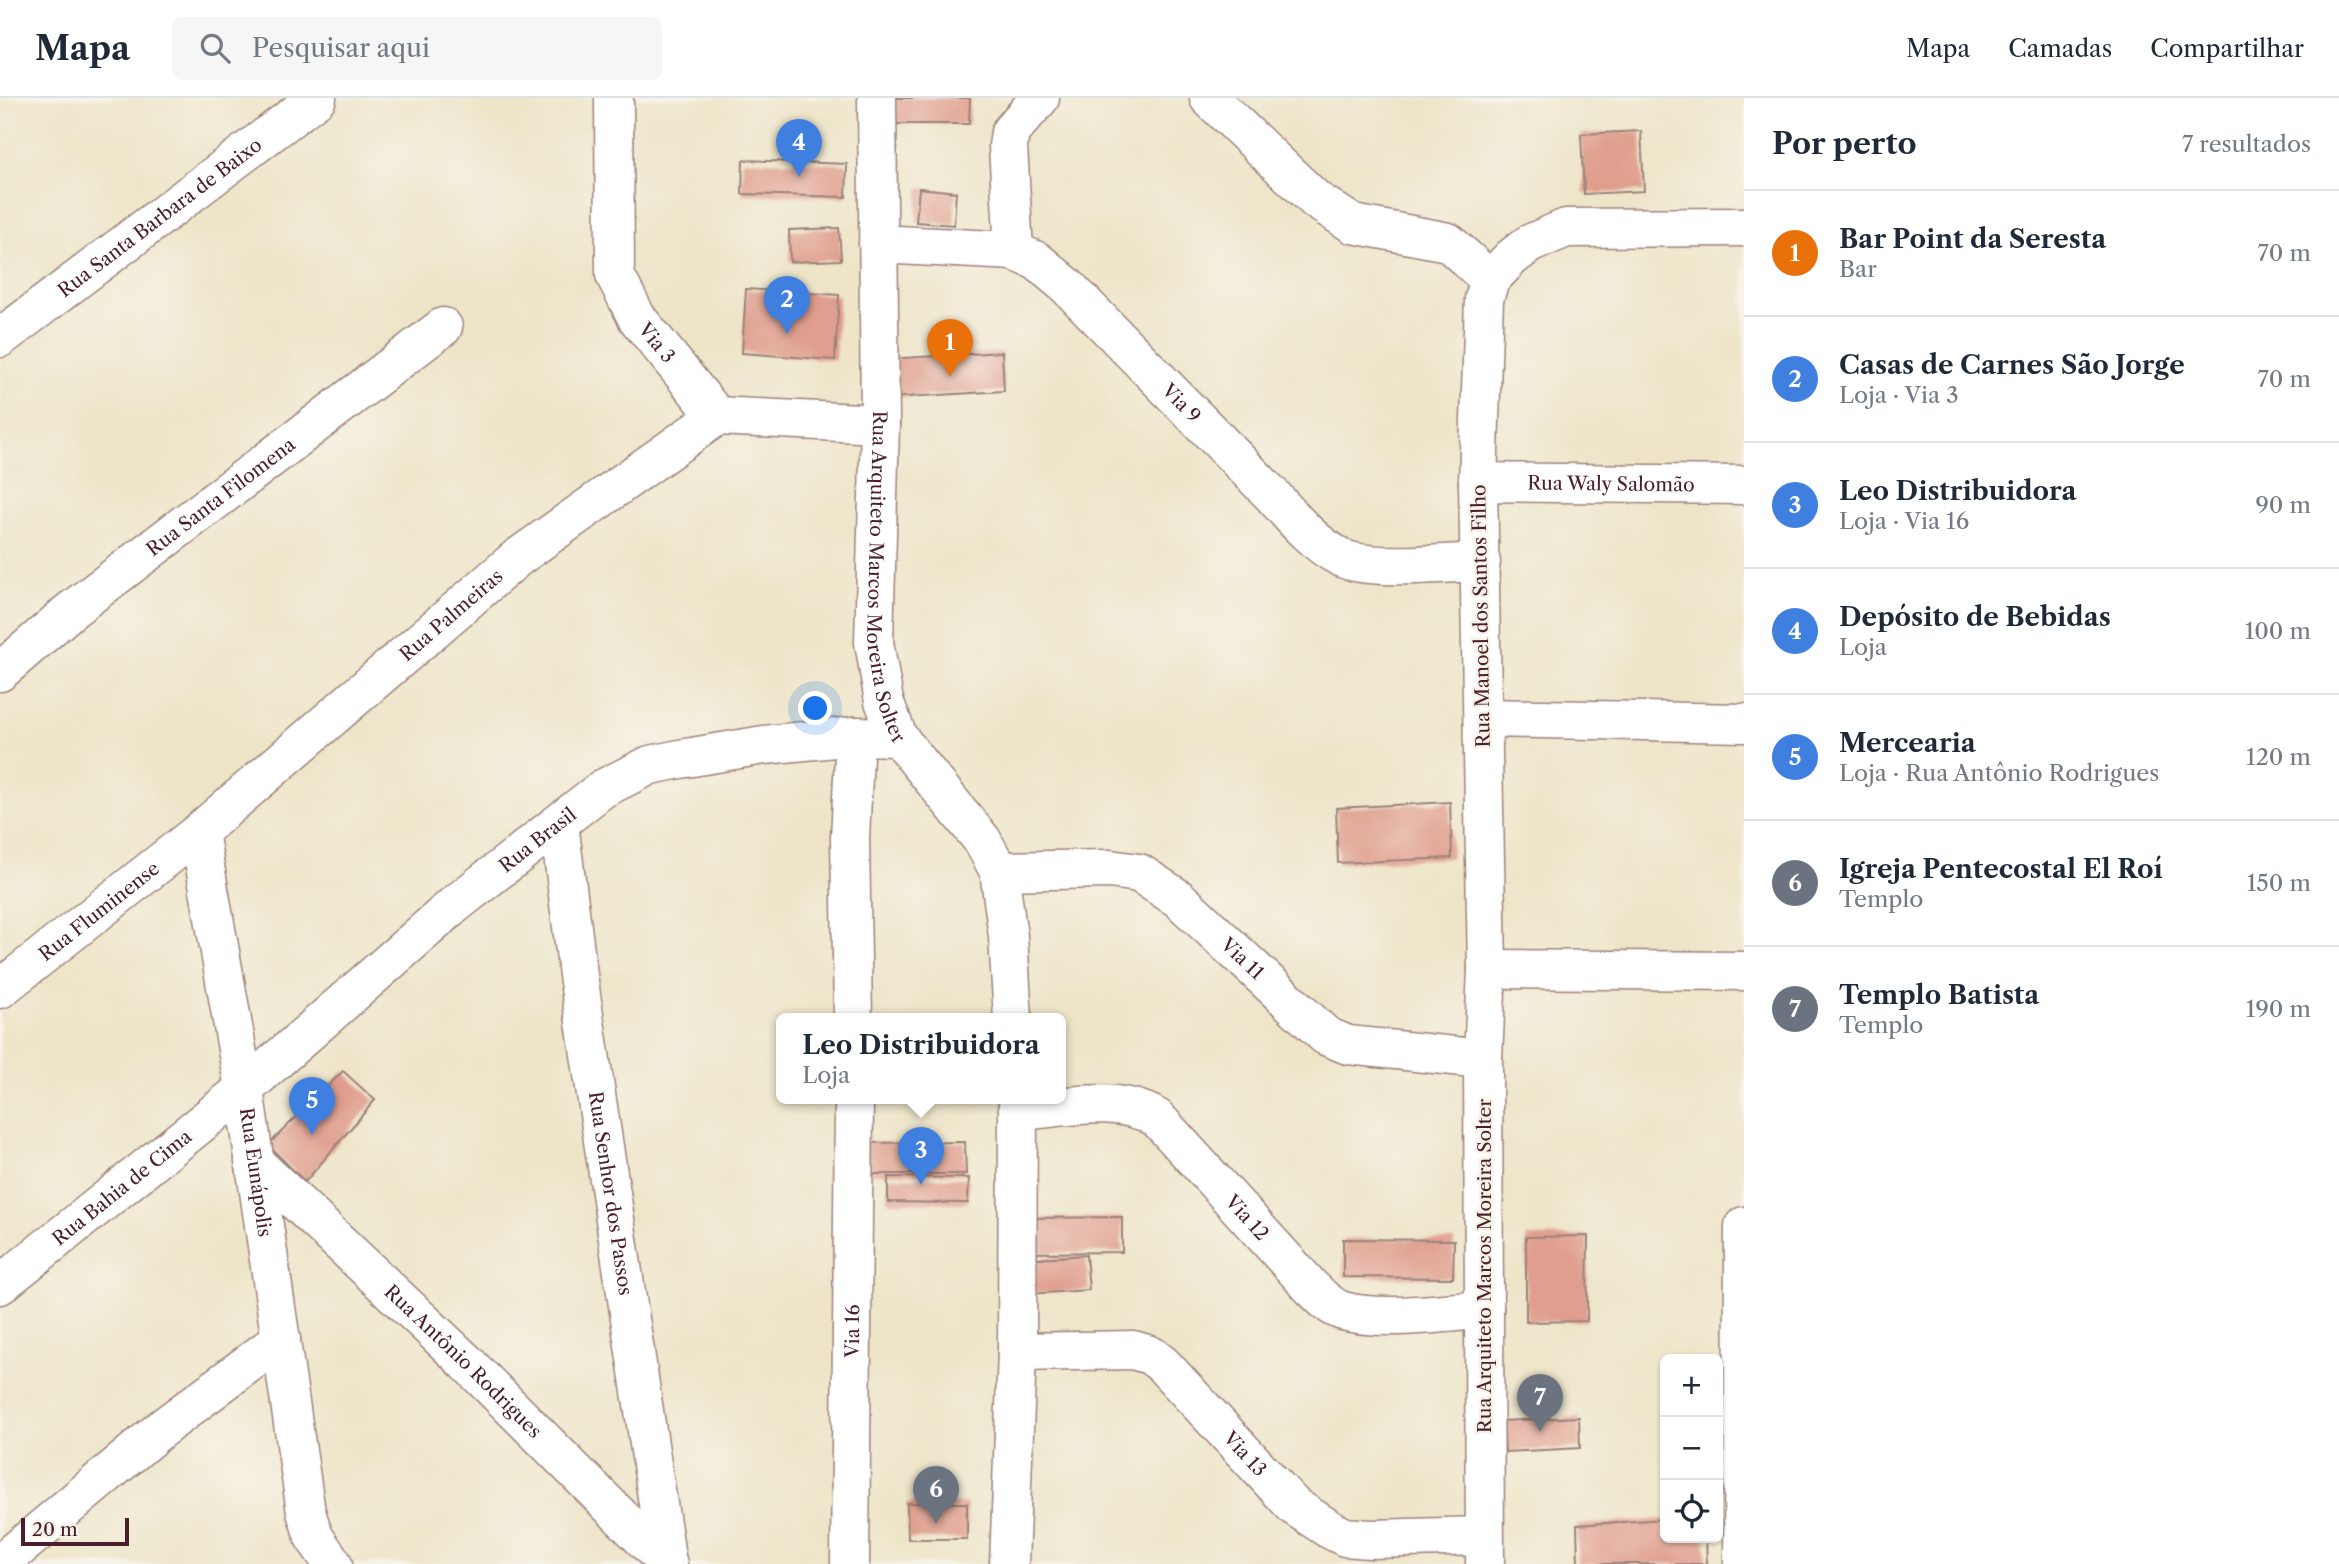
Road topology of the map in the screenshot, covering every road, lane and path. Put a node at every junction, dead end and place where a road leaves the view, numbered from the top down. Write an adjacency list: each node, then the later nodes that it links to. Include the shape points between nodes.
1 (317, 98): 11 (street, Rua Santa Barbara de Baixo)
2 (614, 98): 12 (street, Via 3, via 615,275 638,318)
3 (877, 98): 7 (street, Rua Arquiteto Marcos Moreira Solter)
4 (1040, 98): 8 (street, via 1010,132)
5 (1209, 98): 9 (street, via 1316,201 1336,214 1378,231 1448,242)
6 (1744, 227): 9 (street, via 1566,228 1529,244)
7 (878, 244): 8 (street, Via 9); 13 (street, Rua Arquiteto Marcos Moreira Solter)
8 (1014, 251): 16 (street, Via 9, via 1037,261 1067,286 1324,547 1359,563)
9 (1490, 280): 14 (street, Rua Manoel dos Santos Filho, via 1482,319)
10 (443, 327): 17 (street, Rua Santa Filomena, via 69,612)
11 (0, 338)
12 (717, 416): 13 (street); 23 (street, Rua Palmeiras, via 517,558)
13 (880, 424): 21 (street, Rua Arquiteto Marcos Moreira Solter, via 874,642 884,701)
14 (1478, 482): 15 (street, Rua Waly Salomão); 16 (street, Rua Manoel dos Santos Filho)
15 (1744, 485)
16 (1481, 562): 18 (street, Rua Manoel dos Santos Filho)
17 (0, 672)
18 (1484, 718): 19 (street); 25 (street, Rua Manoel dos Santos Filho)
19 (1744, 723)
20 (855, 736): 21 (street, Rua Brasil); 22 (street, Rua Brasil, via 764,745 650,765 602,789); 28 (street, via 850,838)
21 (898, 737): 24 (street, Rua Arquiteto Marcos Moreira Solter, via 982,840)
22 (559, 823): 31 (street, Rua Brasil, via 395,954); 42 (street, Rua Senhor dos Passos)
23 (199, 832): 27 (street, Rua Fluminense); 31 (street, Rua Eunápolis)
24 (999, 871): 29 (street, Rua Arquiteto Marcos Moreira Solter); 30 (street, Via 11, via 1110,869 1139,873 1179,899 1325,1036 1348,1045)
25 (1487, 969): 26 (street); 30 (street, Rua Arquiteto Marcos Moreira Solter)
26 (1744, 971)
27 (0, 989)
28 (853, 1013)
29 (1013, 1013)
30 (1483, 1059): 37 (street, Rua Arquiteto Marcos Moreira Solter)
31 (244, 1089): 34 (street, Rua Eunápolis); 36 (street, Rua Bahia de Cima)
32 (854, 1104): 45 (street, Via 16)
33 (1018, 1105): 37 (street, Via 12, via 1135,1106 1157,1118 1309,1285 1341,1311 1377,1315); 39 (street)
34 (254, 1162): 38 (street, Rua Eunápolis); 42 (street, Rua Antônio Rodrigues, via 465,1361)
35 (1744, 1226): 40 (street)
36 (0, 1285)
37 (1484, 1310): 41 (street, Rua Arquiteto Marcos Moreira Solter)
38 (281, 1339): 43 (street, via 162,1429); 44 (street, Rua Eunápolis, via 306,1512 314,1537)
39 (1017, 1352): 41 (street, Via 13, via 1133,1350 1150,1355 1174,1375 1294,1506 1345,1537); 46 (street)
40 (1743, 1457): 47 (street)
41 (1485, 1550)
42 (668, 1563)
43 (0, 1564)
44 (332, 1564)
45 (850, 1564)
46 (1009, 1564)
47 (1743, 1564)

